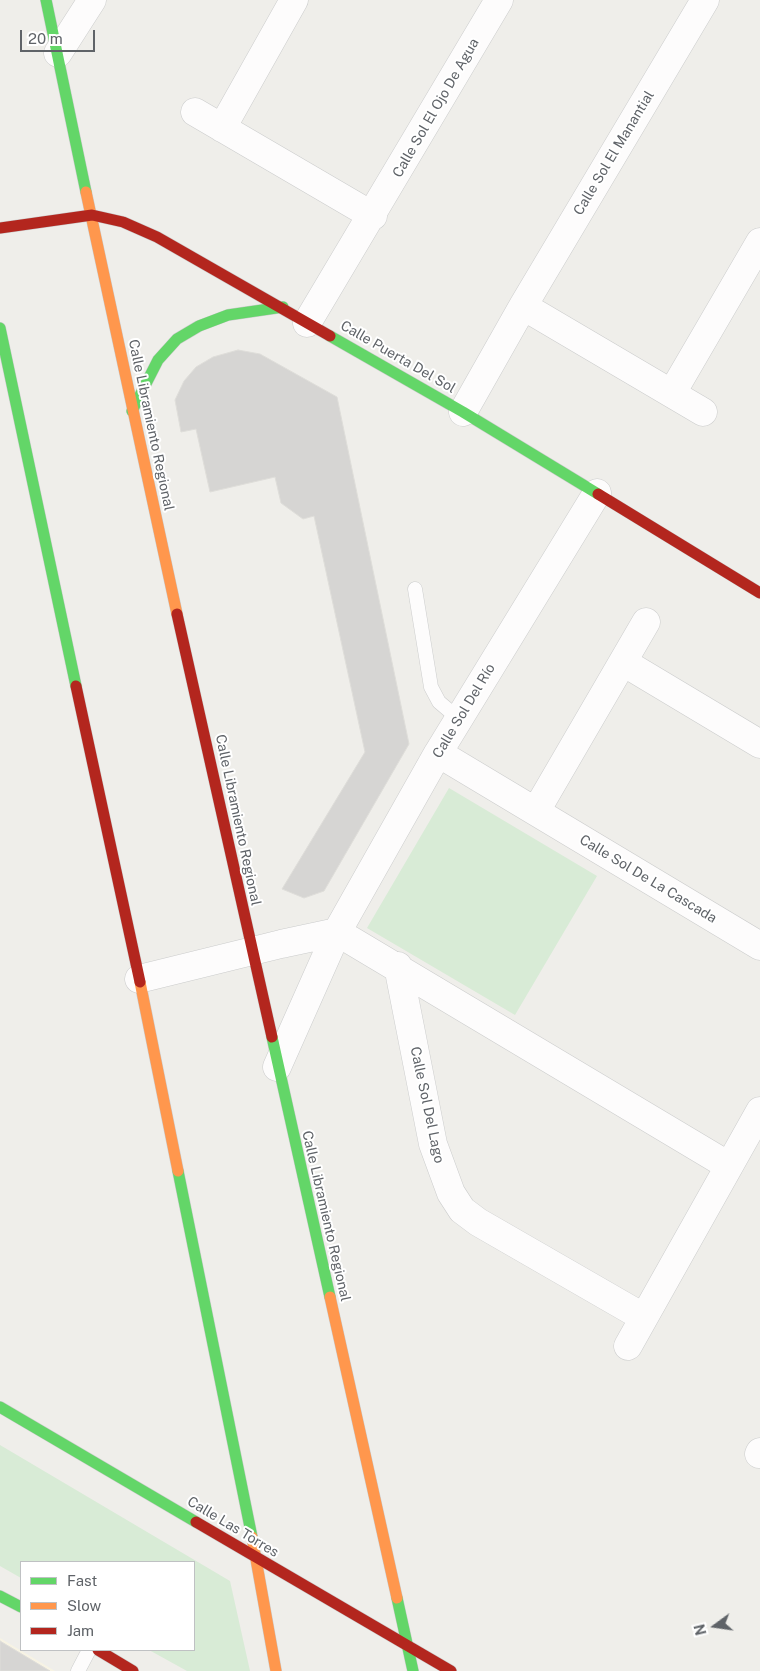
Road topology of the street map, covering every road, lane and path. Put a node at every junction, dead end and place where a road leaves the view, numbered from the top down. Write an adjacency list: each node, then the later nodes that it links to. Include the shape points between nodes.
1 (46, 0): 6 (street, Calle Libramiento Regional)
2 (92, 0): 6 (street)
3 (294, 0): 8 (street)
4 (499, 0): 10 (street, Calle Sol El Ojo De Agua)
5 (705, 0): 13 (street, Calle Sol El Manantial)
6 (58, 53): 9 (street, Calle Libramiento Regional)
7 (195, 112): 8 (street)
8 (222, 128): 10 (street)
9 (92, 215): 11 (street, Calle Puerta Del Sol); 14 (street, Calle Puerta Del Sol, via 123,222 157,237); 19 (street, Calle Libramiento Regional)
10 (373, 216): 15 (street, Calle Sol El Ojo De Agua)
11 (0, 228)
12 (760, 242): 18 (street)
13 (523, 306): 18 (street); 20 (street, Calle Sol El Manantial)
14 (283, 307): 15 (street, Calle Puerta Del Sol); 19 (street, via 228,315 177,339 158,360)
15 (308, 322): 20 (street, Calle Puerta Del Sol)
16 (0, 328): 17 (street)
17 (4, 371): 35 (street)
18 (672, 393): 21 (street)
19 (132, 411): 33 (street, Calle Libramiento Regional)
20 (463, 412): 22 (street, Calle Puerta Del Sol)
21 (703, 412)
22 (597, 492): 24 (street, Calle Puerta Del Sol); 27 (street, Calle Sol Del Río)
23 (415, 589): 27 (lane, via 431,686 439,702)
24 (760, 593)
25 (646, 622): 26 (street)
26 (623, 662): 28 (street); 30 (street)
27 (460, 719): 29 (street, Calle Sol Del Río)
28 (760, 744)
29 (438, 753): 30 (street, Calle Sol De La Cascada); 31 (street, Calle Sol Del Río)
30 (536, 811): 32 (street, Calle Sol De La Cascada)
31 (337, 932): 33 (street); 34 (street); 36 (street, Calle Sol Del Río)
32 (760, 946)
33 (251, 951): 35 (street); 36 (street, Calle Libramiento Regional)
34 (398, 966): 38 (street); 39 (street, Calle Sol Del Lago, via 433,1144 451,1193 462,1210)
35 (139, 979): 42 (street)
36 (277, 1067): 45 (street, Calle Libramiento Regional)
37 (760, 1111): 38 (street)
38 (729, 1166): 39 (street)
39 (643, 1317): 40 (street)
40 (628, 1346)
41 (0, 1406): 42 (street, Calle Las Torres)
42 (256, 1558): 45 (street, Calle Las Torres); 50 (street)
43 (0, 1596): 44 (street)
44 (20, 1606)
45 (407, 1646): 51 (street, Calle Libramiento Regional); 52 (street, Calle Las Torres)
46 (88, 1651): 48 (lane)
47 (100, 1651): 49 (street)
48 (78, 1671)
49 (133, 1671)
50 (276, 1671)
51 (413, 1671)
52 (451, 1671)

